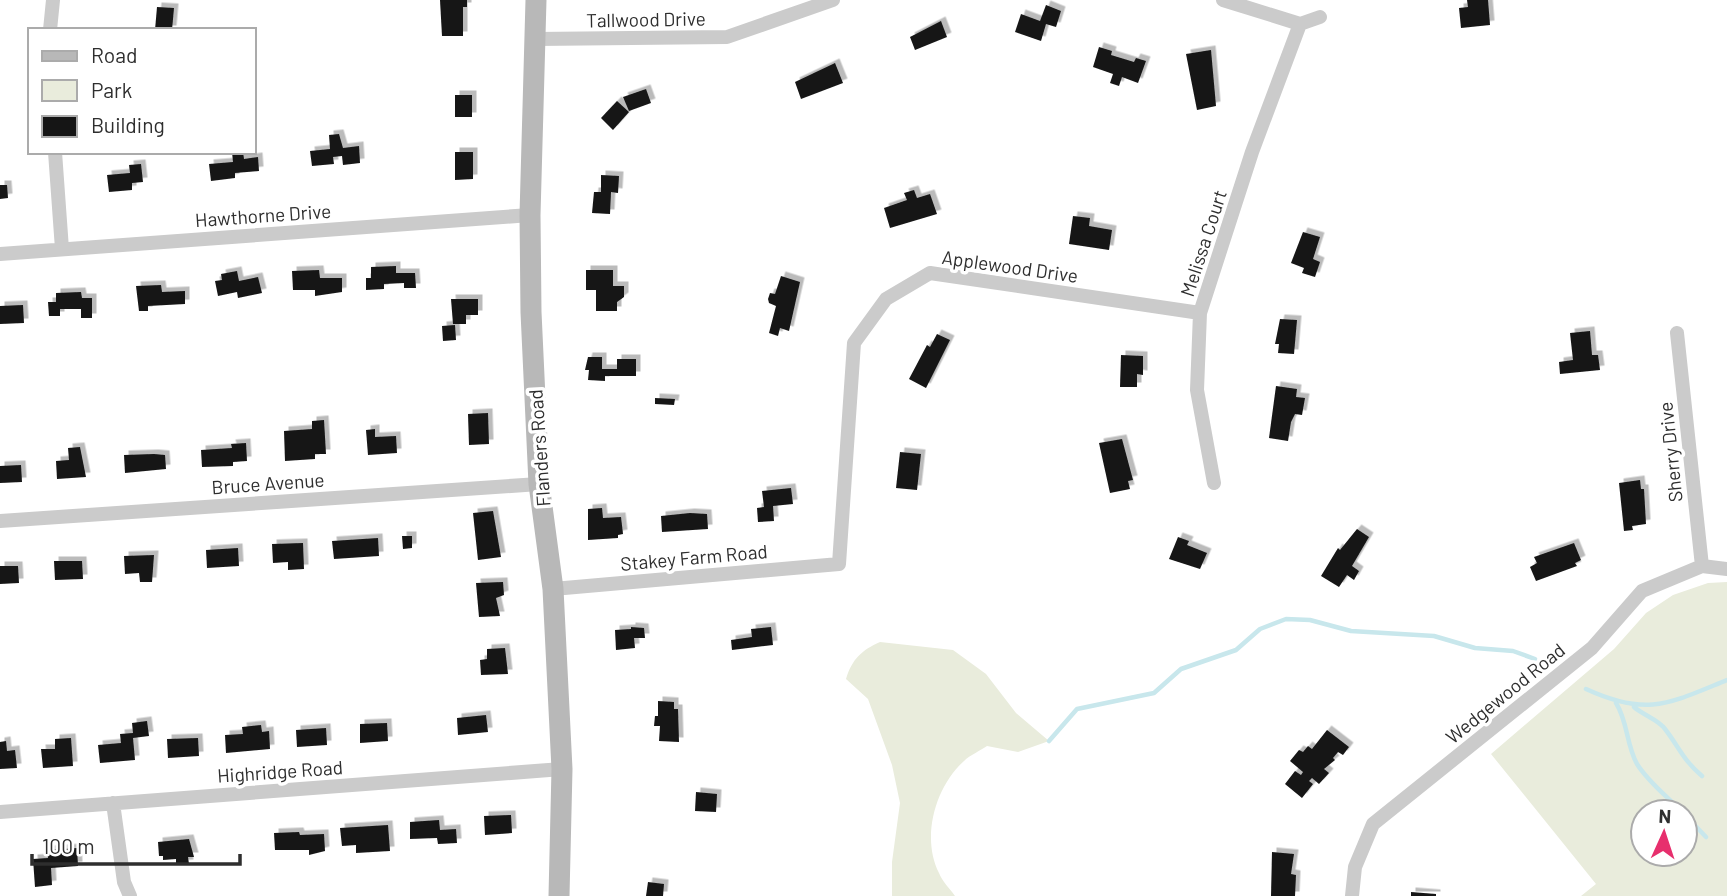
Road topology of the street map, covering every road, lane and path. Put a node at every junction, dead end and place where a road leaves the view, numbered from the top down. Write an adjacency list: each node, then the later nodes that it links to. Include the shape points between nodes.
1 (53, 0): 7 (street)
2 (536, 0): 8 (street, Flanders Road)
3 (833, 0): 8 (street, Tallwood Drive, via 727,37)
4 (1223, 0): 6 (street)
5 (1320, 18): 6 (street)
6 (1300, 24): 13 (street, Melissa Court, via 1252,152)
7 (50, 28)
8 (537, 39): 10 (street, Flanders Road)
9 (55, 154): 11 (street)
10 (530, 215): 11 (street, Hawthorne Drive); 16 (street, Flanders Road)
11 (62, 249): 12 (street, Hawthorne Drive)
12 (0, 254)
13 (1200, 313): 15 (street, Melissa Court, via 1197,390); 18 (street, Applewood Drive, via 930,273 886,299 854,343)
14 (1676, 333): 19 (street, Sherry Drive)
15 (1214, 483)
16 (540, 484): 17 (street, Bruce Avenue); 21 (street, Flanders Road)
17 (0, 521)
18 (839, 564): 21 (street, Stakey Farm Road)
19 (1702, 566): 20 (street, Wedgewood Road); 27 (street, Wedgewood Road, via 1642,591 1592,648 1373,824 1355,867)
20 (1727, 569)
21 (553, 589): 22 (street, Flanders Road)
22 (562, 769): 23 (street, Highridge Road); 26 (street, Flanders Road)
23 (113, 803): 24 (street, Highridge Road); 25 (street, via 124,883)
24 (0, 812)
25 (130, 896)
26 (559, 896)
27 (1352, 896)

